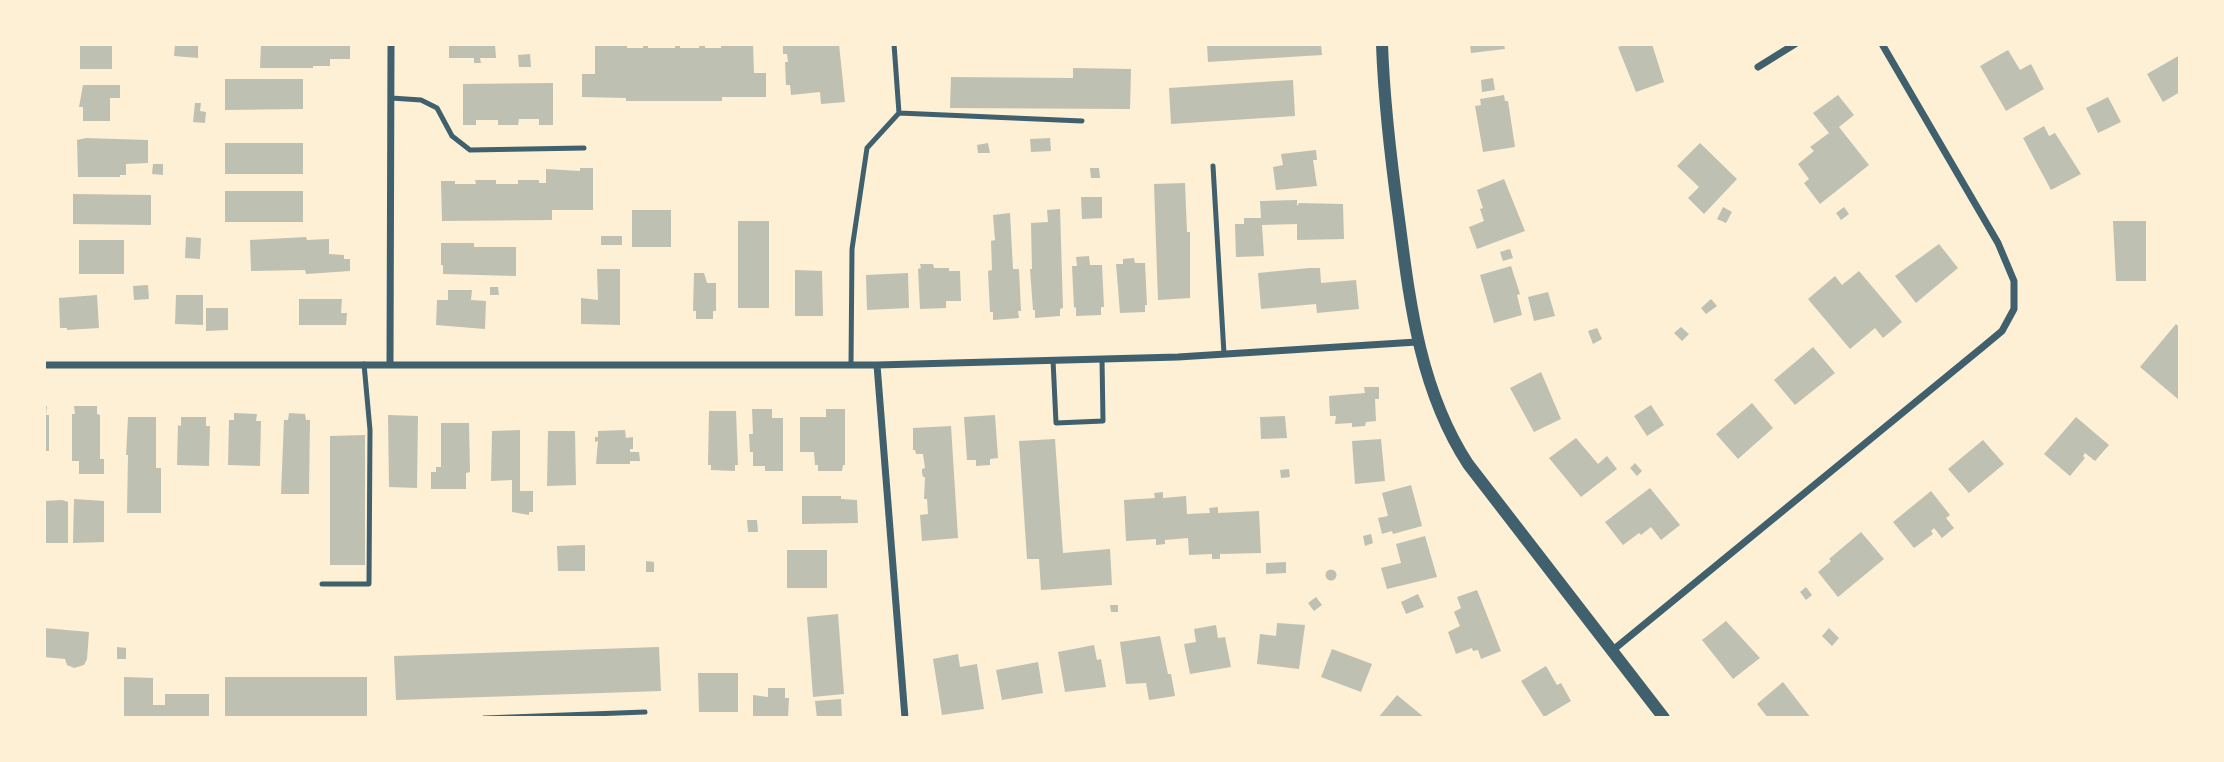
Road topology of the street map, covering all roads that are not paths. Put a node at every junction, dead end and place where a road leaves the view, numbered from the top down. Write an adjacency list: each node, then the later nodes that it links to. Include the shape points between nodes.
1 (391, 44): 7 (street)
2 (894, 44): 8 (lane)
3 (1382, 44): 12 (street, via 1383,97)
4 (1794, 44): 6 (street)
5 (1882, 44): 22 (street, via 1998,243 2014,281 2014,309 2002,331)
6 (1758, 66)
7 (391, 98): 10 (lane, via 421,100 437,108 452,136 470,150); 16 (street)
8 (899, 113): 9 (lane); 19 (lane, via 867,148 852,249)
9 (1082, 121)
10 (584, 148)
11 (1213, 166): 13 (lane)
12 (1417, 342): 13 (street); 22 (street, via 1435,400 1458,448)
13 (1224, 354): 14 (street)
14 (1102, 359): 15 (street); 15 (lane, via 1102,421 1056,423)
15 (1053, 360): 20 (street)
16 (390, 363): 17 (street); 19 (street)
17 (364, 364): 18 (street); 21 (lane, via 370,430 369,584)
18 (44, 365)
19 (851, 365): 20 (street)
20 (877, 365): 25 (street)
21 (322, 584)
22 (1613, 650): 26 (street)
23 (645, 712): 24 (lane)
24 (484, 718)
25 (905, 718)
26 (1664, 718)

